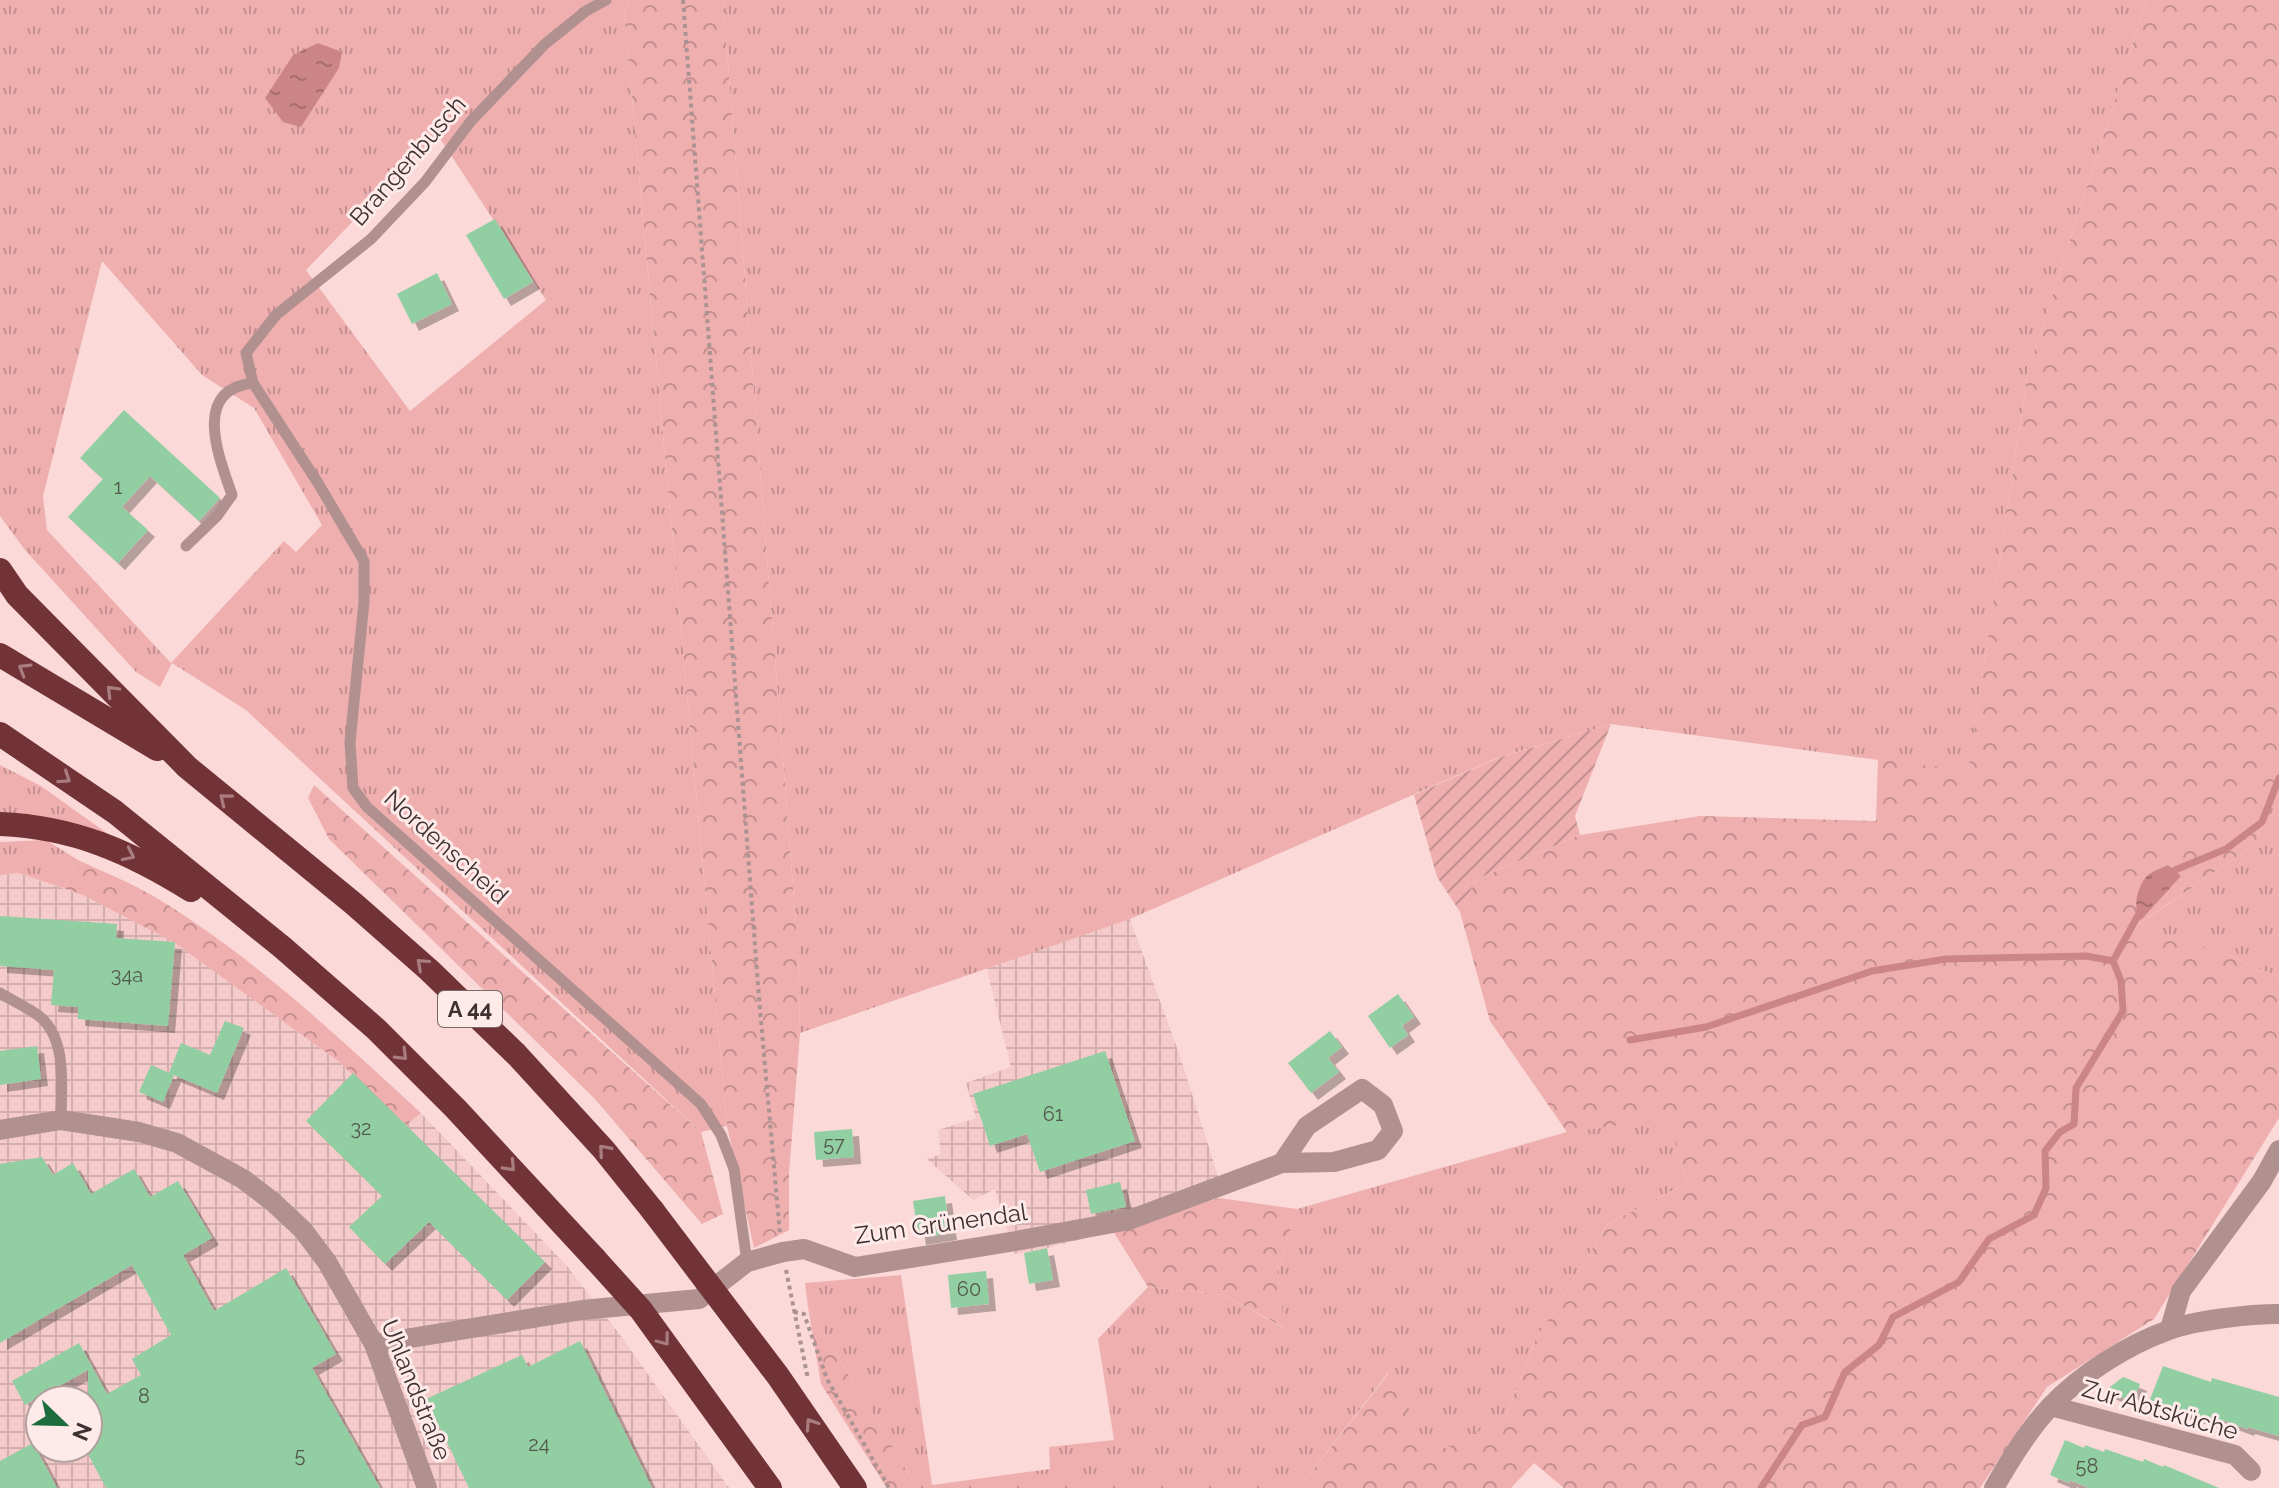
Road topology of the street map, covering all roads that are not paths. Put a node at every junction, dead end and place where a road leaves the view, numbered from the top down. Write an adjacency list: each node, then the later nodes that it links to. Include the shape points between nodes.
1 (606, 0): 2 (lane, Brangenbusch, via 545,44 371,239 276,315)
2 (246, 353): 3 (lane, Nordenscheid)
3 (253, 383): 4 (lane, via 236,385 219,400 213,428 232,495); 16 (lane, Nordenscheid, via 364,561 350,742 353,788 367,807 701,1104 734,1169)
4 (186, 546)
5 (0, 570): 8 (highway, one-way to 5, via 17,595)
6 (0, 655): 8 (highway, A 44, one-way to 6)
7 (0, 734): 10 (highway, one-way to 10, via 115,812)
8 (187, 767): 24 (highway, A 44, one-way to 8, bridge, via 653,1211 517,1055 354,904)
9 (0, 824): 10 (highway, one-way to 10, via 61,830 122,851)
10 (282, 947): 23 (highway, one-way to 23, bridge, via 376,1029 595,1259 641,1310)
11 (0, 993): 12 (lane, via 40,1017 52,1031 61,1067)
12 (61, 1120): 13 (street, Uhlandstraße); 19 (street, Uhlandstraße, via 177,1143 243,1179 303,1230)
13 (0, 1130)
14 (2279, 1150): 18 (street, via 2181,1291)
15 (1282, 1163): 15 (street, Zum Grünendal, via 1307,1126 1362,1089 1383,1105 1393,1131 1378,1150 1334,1162); 16 (street, Zum Grünendal, via 1129,1220 1016,1241 855,1267 804,1249)
16 (747, 1262): 19 (street, Zum Grünendal, via 699,1299 582,1310)
17 (2279, 1314): 18 (street, Zur Abtsküche)
18 (2170, 1329): 20 (street, Zur Abtsküche, via 2126,1351)
19 (374, 1344): 22 (street, Uhlandstraße)
20 (2051, 1406): 21 (street, Zur Abtsküche, via 2235,1455); 25 (street, Zur Abtsküche)
21 (2251, 1471)
22 (427, 1488)
23 (770, 1488)
24 (855, 1488)
25 (1994, 1488)

